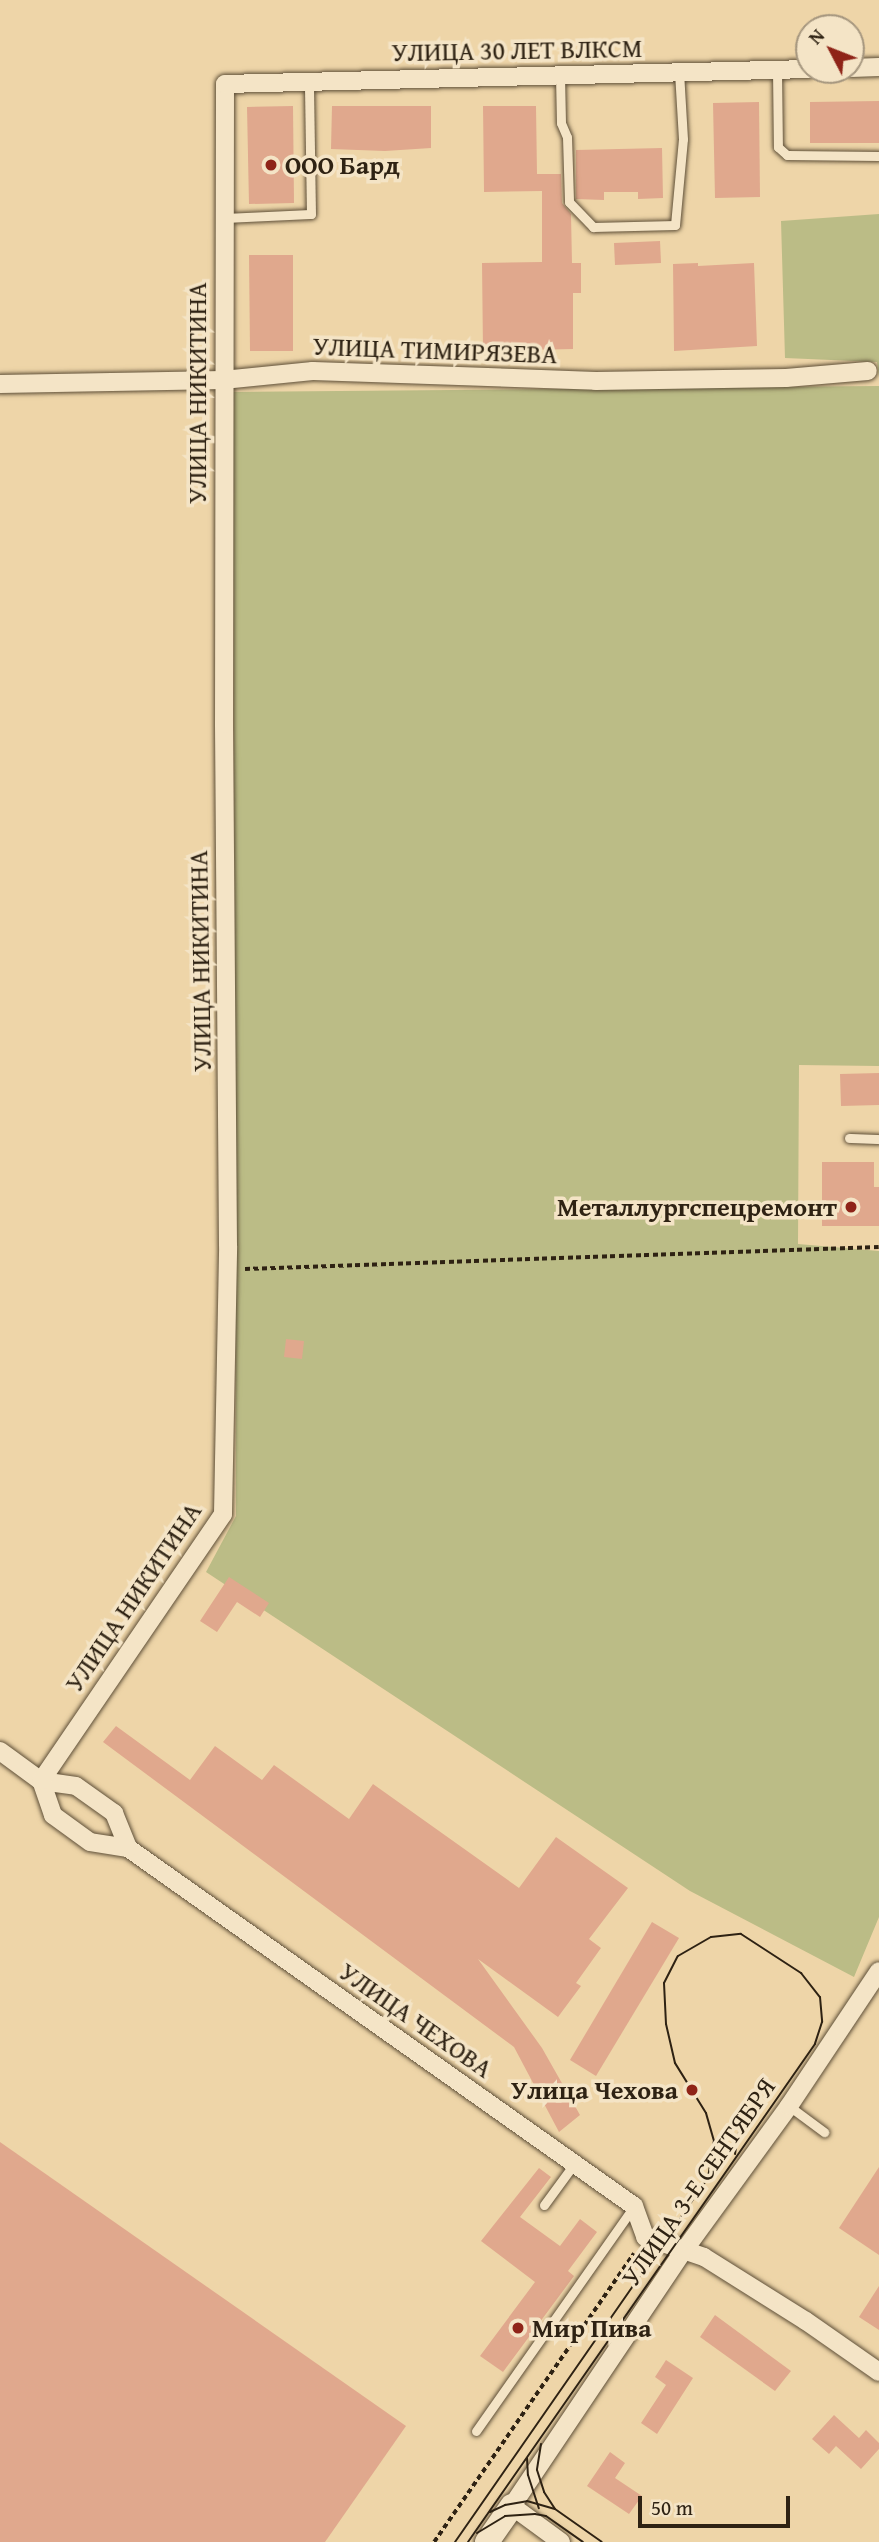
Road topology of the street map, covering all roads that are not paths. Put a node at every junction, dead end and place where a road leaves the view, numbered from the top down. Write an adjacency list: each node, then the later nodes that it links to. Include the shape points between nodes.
1 (795, 69): 2 (street, УЛИЦА 30 ЛЕТ ВЛКСМ)
2 (777, 70): 3 (street, УЛИЦА 30 ЛЕТ ВЛКСМ); 7 (lane, via 778,147 786,155)
3 (680, 72): 4 (street, УЛИЦА 30 ЛЕТ ВЛКСМ); 4 (lane, via 683,139 675,225 607,227 593,227 569,202)
4 (560, 75): 5 (street, УЛИЦА 30 ЛЕТ ВЛКСМ)
5 (309, 82): 6 (street, УЛИЦА 30 ЛЕТ ВЛКСМ); 8 (lane, via 311,214)
6 (225, 83): 8 (street, УЛИЦА НИКИТИНА)
7 (879, 156)
8 (224, 218): 10 (street, УЛИЦА НИКИТИНА)
9 (868, 371): 10 (street, УЛИЦА ТИМИРЯЗЕВА, via 786,378 596,381 313,371)
10 (223, 380): 11 (street, УЛИЦА ТИМИРЯЗЕВА); 15 (street, УЛИЦА НИКИТИНА, via 228,1270 223,1514)
11 (0, 384)
12 (849, 1138): 13 (lane)
13 (879, 1139)
14 (0, 1751): 15 (street)
15 (41, 1781): 16 (street, via 76,1786 114,1813); 16 (street, via 53,1815 90,1842)
16 (128, 1848): 20 (street, УЛИЦА ЧЕХОВА)
17 (879, 1971): 18 (street, УЛИЦА 3-Е СЕНТЯБРЯ)
18 (789, 2106): 19 (lane); 23 (street, УЛИЦА 3-Е СЕНТЯБРЯ)
19 (824, 2132)
20 (574, 2164): 21 (lane); 22 (street, УЛИЦА ЧЕХОВА)
21 (544, 2205)
22 (634, 2206): 23 (street, via 645,2237); 25 (lane)
23 (683, 2252): 24 (street, via 705,2257); 26 (street, УЛИЦА 3-Е СЕНТЯБРЯ)
24 (879, 2372)
25 (476, 2431)
26 (512, 2506): 27 (street, УЛИЦА 3-Е СЕНТЯБРЯ); 28 (street)
27 (487, 2542)
28 (561, 2542)

